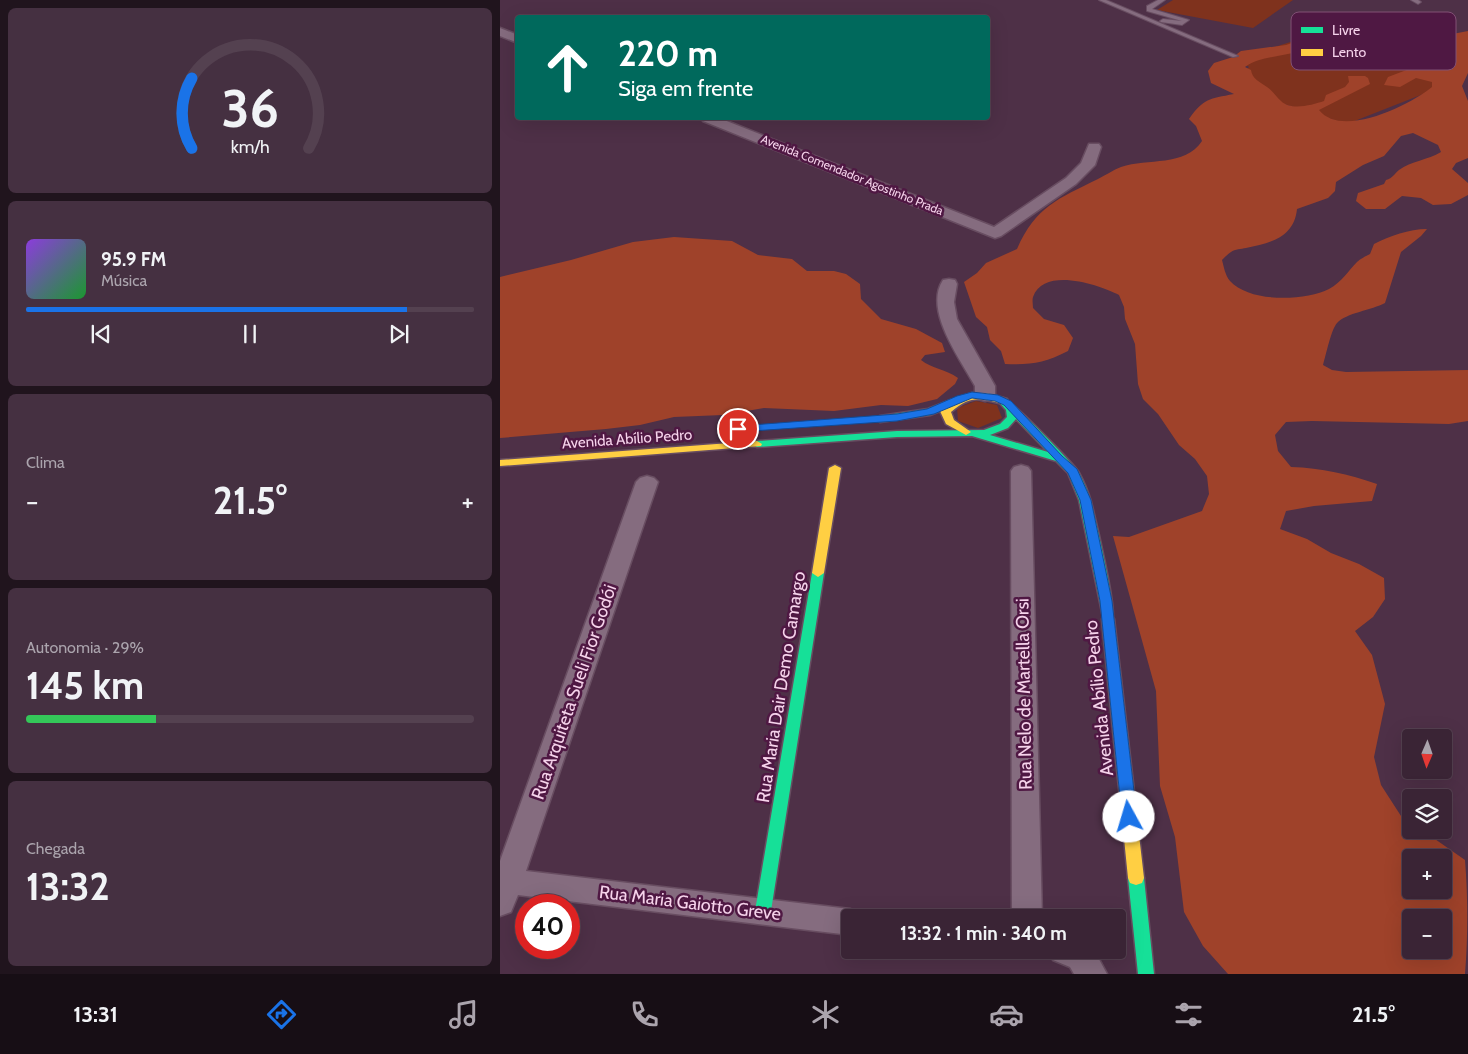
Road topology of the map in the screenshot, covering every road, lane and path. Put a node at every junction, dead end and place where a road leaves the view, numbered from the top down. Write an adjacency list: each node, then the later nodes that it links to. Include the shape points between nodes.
1 (1102, 0): 6 (lane)
2 (1114, 0): 3 (lane, via 1168,23 1185,22 1181,17 1149,10)
3 (1162, 0)
4 (500, 32): 5 (street)
5 (515, 39)
6 (1235, 56)
7 (713, 120): 8 (street, Avenida Comendador Agostinho Prada, via 995,232 1071,181 1088,166)
8 (1094, 147)
9 (949, 284): 10 (street, via 945,302 948,319 985,386)
10 (986, 395): 11 (street, via 966,397); 12 (street, Avenida Abílio Pedro, via 1008,403)
11 (951, 403): 13 (street, via 930,412); 14 (street, via 945,411 946,420 954,427)
12 (1013, 410): 14 (street, via 1013,418 1008,425 998,430); 15 (street, Avenida Abílio Pedro)
13 (867, 420)
14 (969, 432): 15 (street, Avenida Abílio Pedro); 16 (street, Avenida Abílio Pedro, via 897,434)
15 (1058, 458): 24 (street, Avenida Abílio Pedro, via 1073,472 1086,500 1106,601)
16 (500, 463)
17 (835, 468): 22 (street, Rua Maria Dair Demo Camargo)
18 (1021, 471): 21 (street, Rua Nelo de Martella Orsi)
19 (647, 482): 20 (street, Rua Arquiteta Sueli Fior Godói)
20 (503, 888): 22 (street, Rua Maria Gaiotto Greve)
21 (1027, 909)
22 (762, 911): 23 (street, Rua Maria Gaiotto Greve)
23 (841, 921)
24 (1146, 974)

